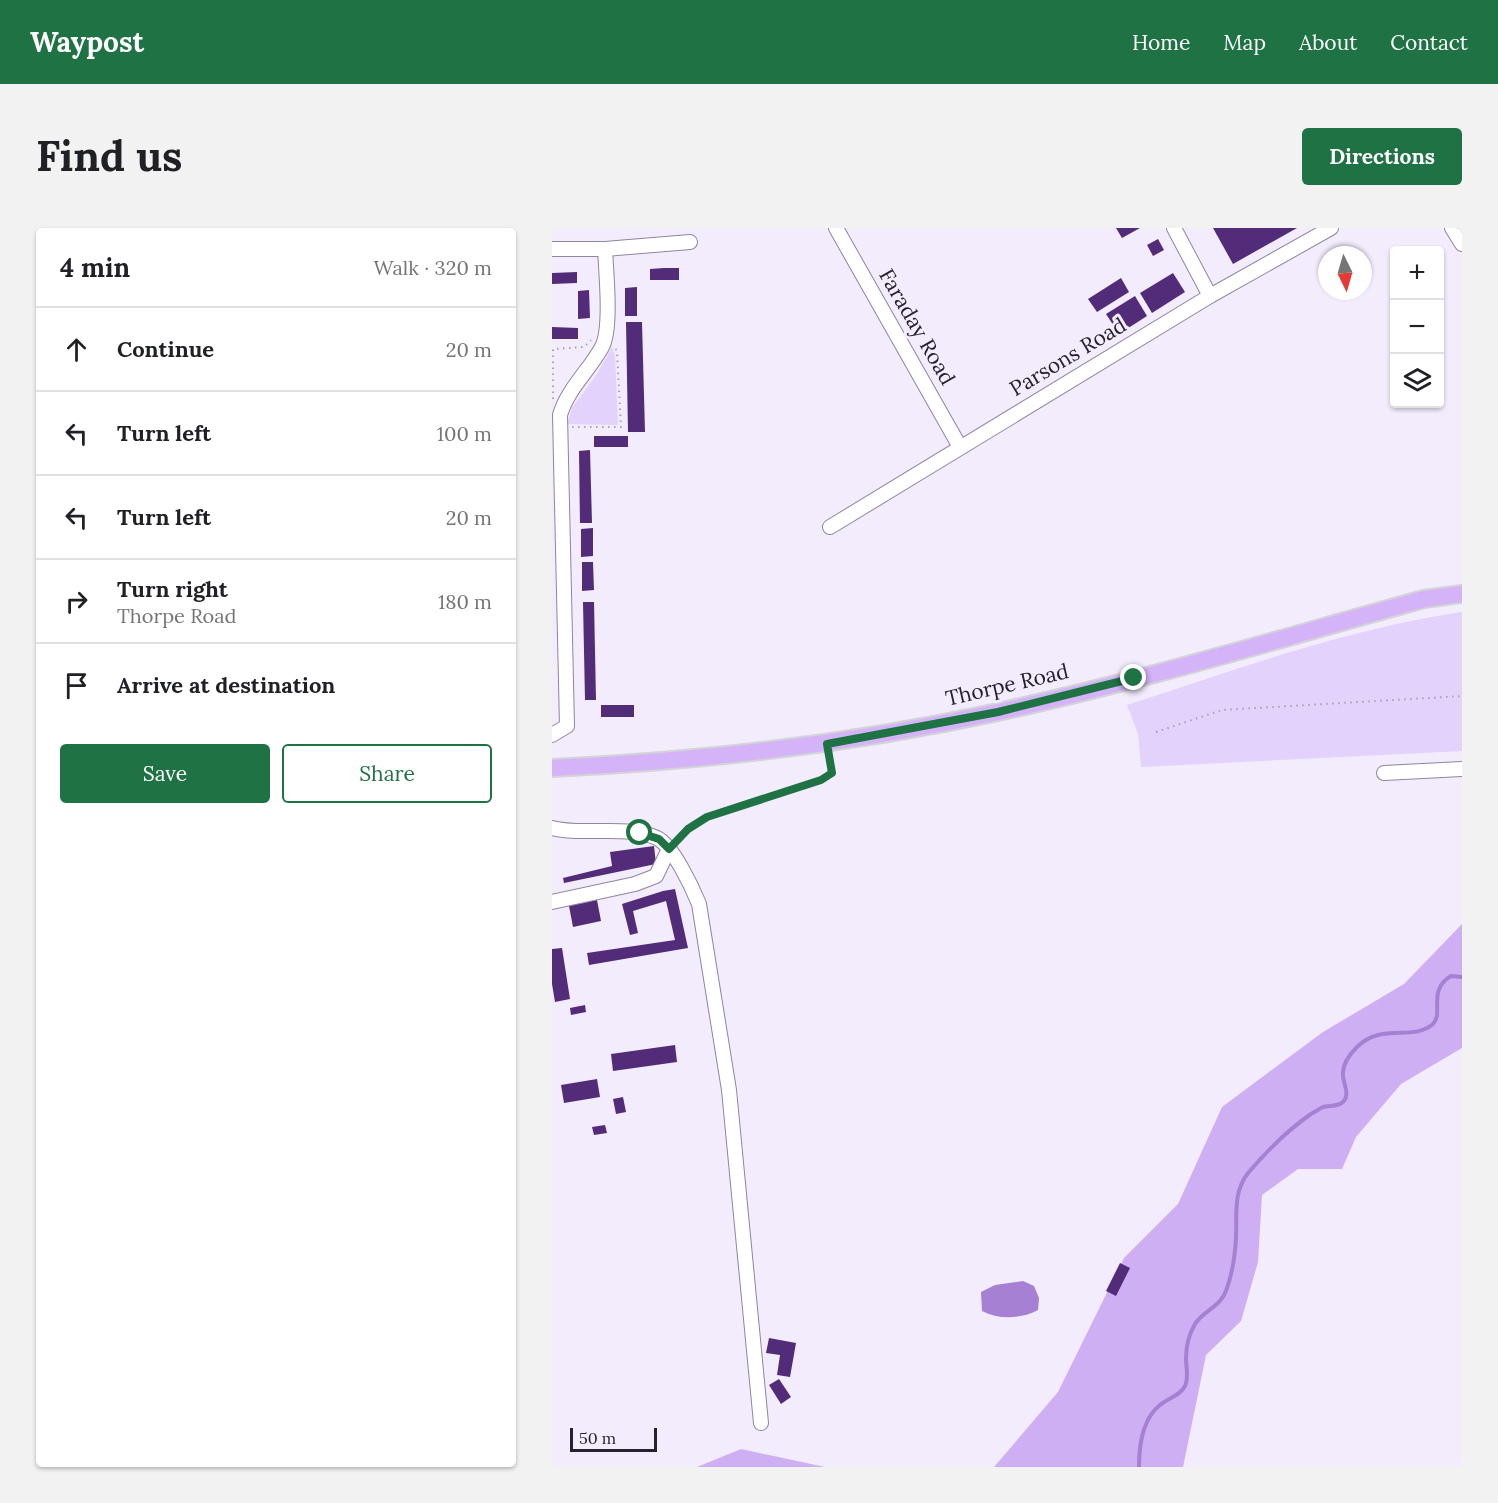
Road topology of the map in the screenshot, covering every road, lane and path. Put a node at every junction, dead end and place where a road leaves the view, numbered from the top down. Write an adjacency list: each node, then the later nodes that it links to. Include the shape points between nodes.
1 (836, 228): 13 (street, Faraday Road)
2 (1174, 228): 9 (street)
3 (1331, 228): 9 (street, Parsons Road)
4 (1452, 228): 6 (street)
5 (690, 242): 8 (street)
6 (1462, 244)
7 (552, 249): 8 (street)
8 (605, 249): 10 (street)
9 (1210, 296): 13 (street, Parsons Road)
10 (607, 332): 11 (path, via 598,334 584,347); 12 (street, via 603,346 564,401); 12 (path, via 617,352 621,427)
11 (552, 349): 12 (path, via 553,410)
12 (560, 421): 15 (street)
13 (960, 447): 14 (street, Parsons Road)
14 (830, 527)
15 (557, 561): 19 (street, via 567,726)
16 (1462, 594): 20 (main road, Thorpe Road, via 1424,599 998,712)
17 (1462, 696): 18 (path, via 1222,710)
18 (1156, 732)
19 (552, 735)
20 (827, 744): 21 (main road, Thorpe Road, via 721,757); 25 (path, via 832,773 707,817 688,829)
21 (552, 768)
22 (1462, 769): 23 (street)
23 (1384, 773)
24 (552, 828): 25 (street, via 640,833 659,839)
25 (669, 849): 26 (street, via 656,876); 27 (street, via 699,904 727,1078)
26 (552, 902)
27 (761, 1423)

